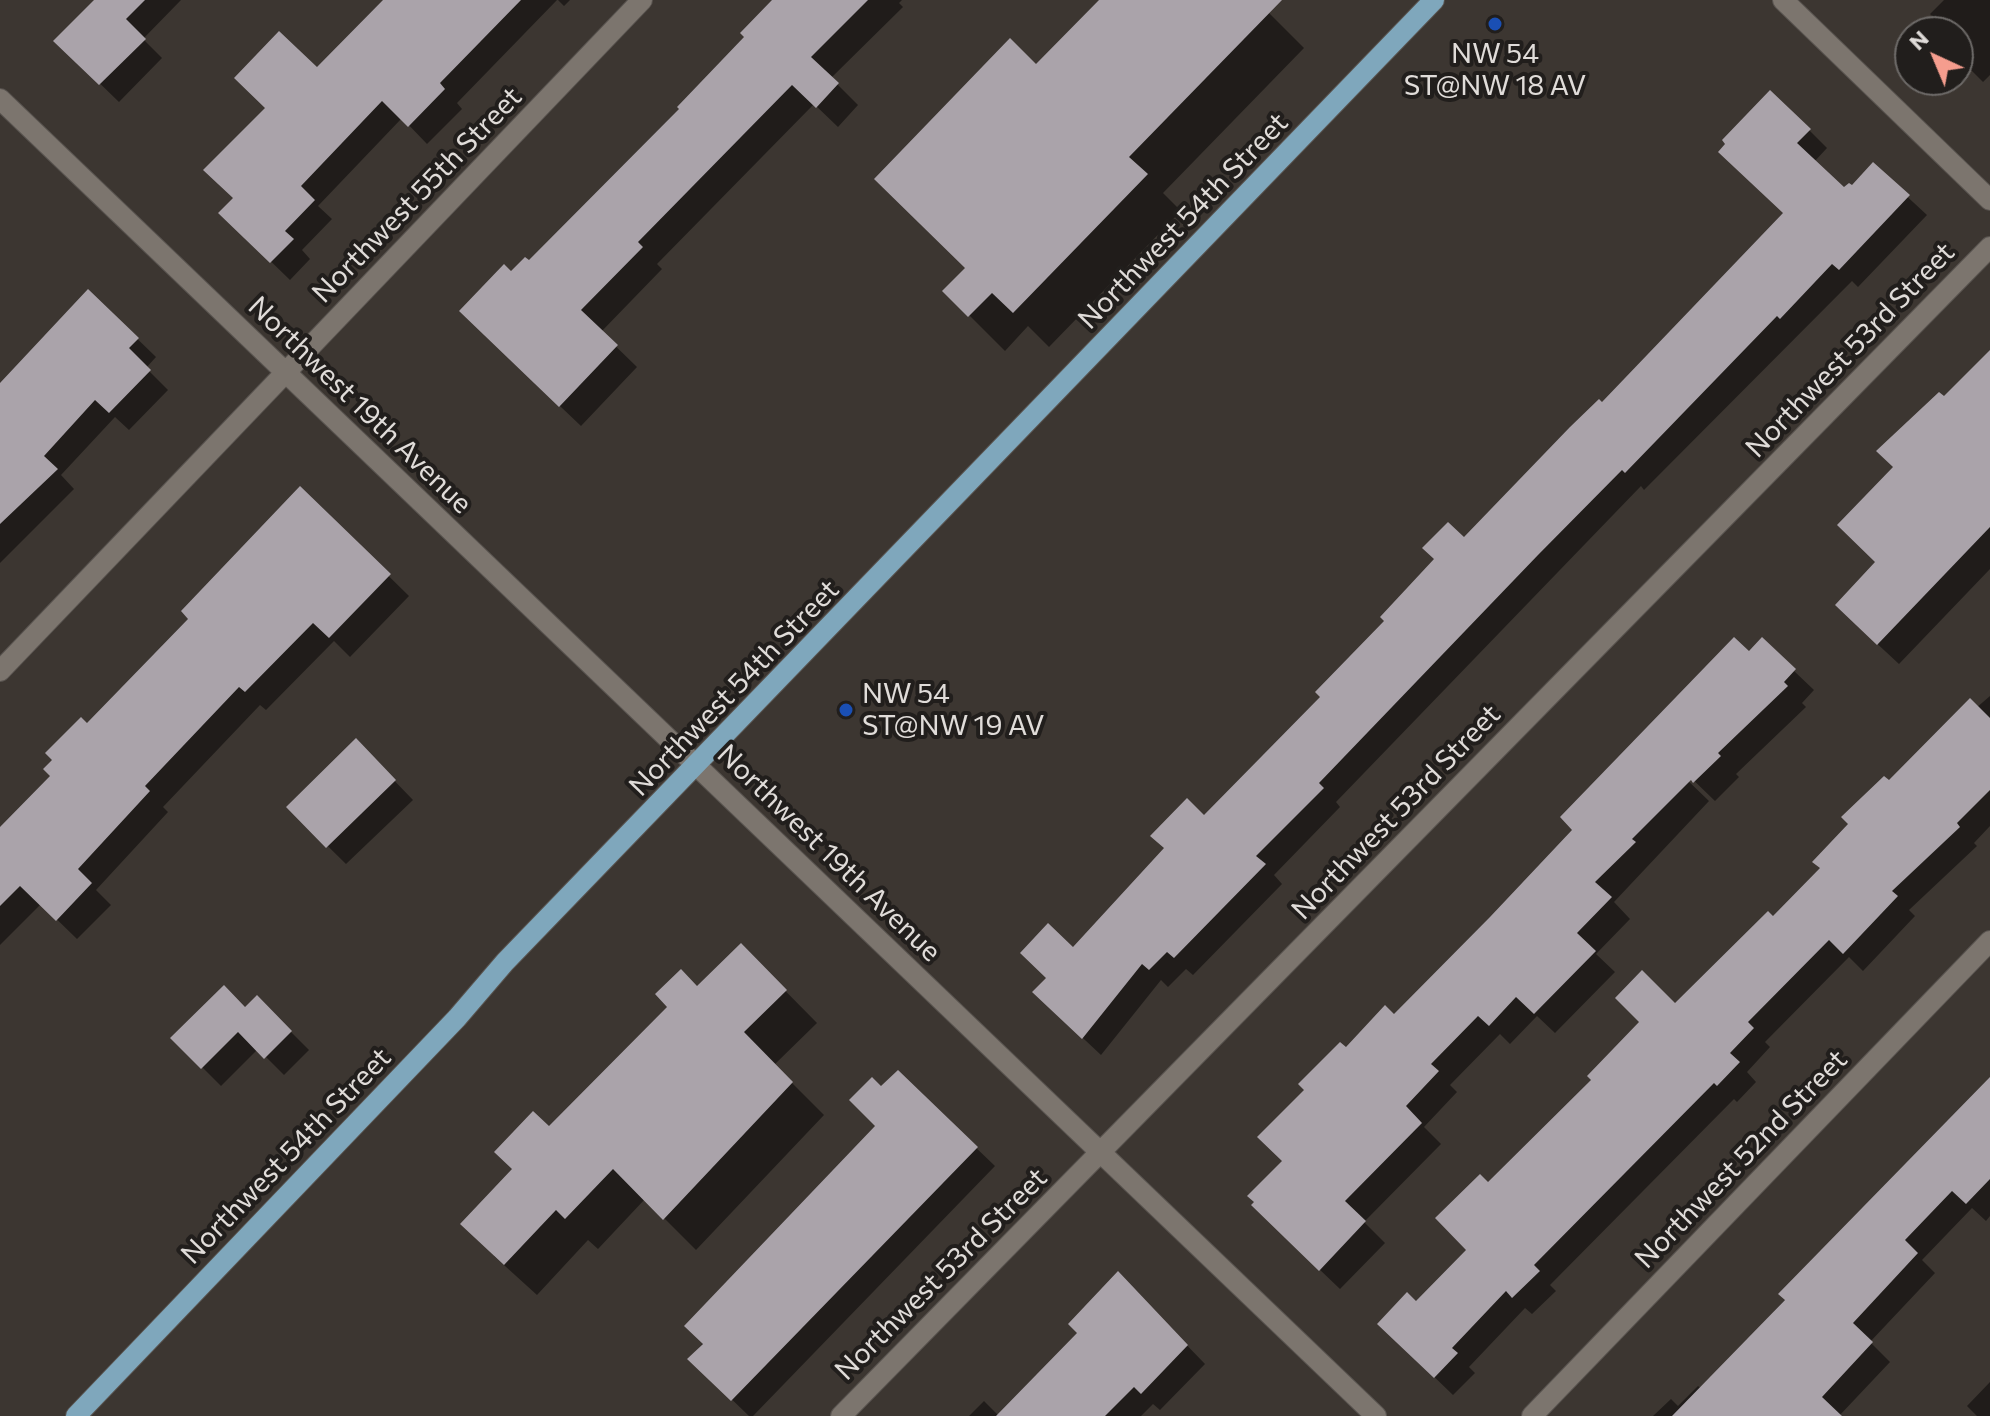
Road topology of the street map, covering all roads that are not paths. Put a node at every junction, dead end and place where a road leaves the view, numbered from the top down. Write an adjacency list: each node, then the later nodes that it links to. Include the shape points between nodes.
1 (642, 0): 7 (street, Northwest 55th Street)
2 (1434, 0): 9 (main road, Northwest 54th Street)
3 (1783, 0): 5 (street)
4 (0, 99): 7 (street, Northwest 19th Avenue)
5 (1990, 200)
6 (1990, 247): 11 (street, Northwest 53rd Street)
7 (285, 373): 8 (street, Northwest 55th Street); 9 (street, Northwest 19th Avenue)
8 (0, 671)
9 (698, 765): 11 (street, Northwest 19th Avenue); 12 (main road, Northwest 54th Street)
10 (1990, 941): 15 (street, Northwest 52nd Street)
11 (1101, 1152): 13 (street, Northwest 53rd Street); 14 (street, Northwest 19th Avenue)
12 (76, 1416)
13 (841, 1416)
14 (1376, 1416)
15 (1532, 1416)

